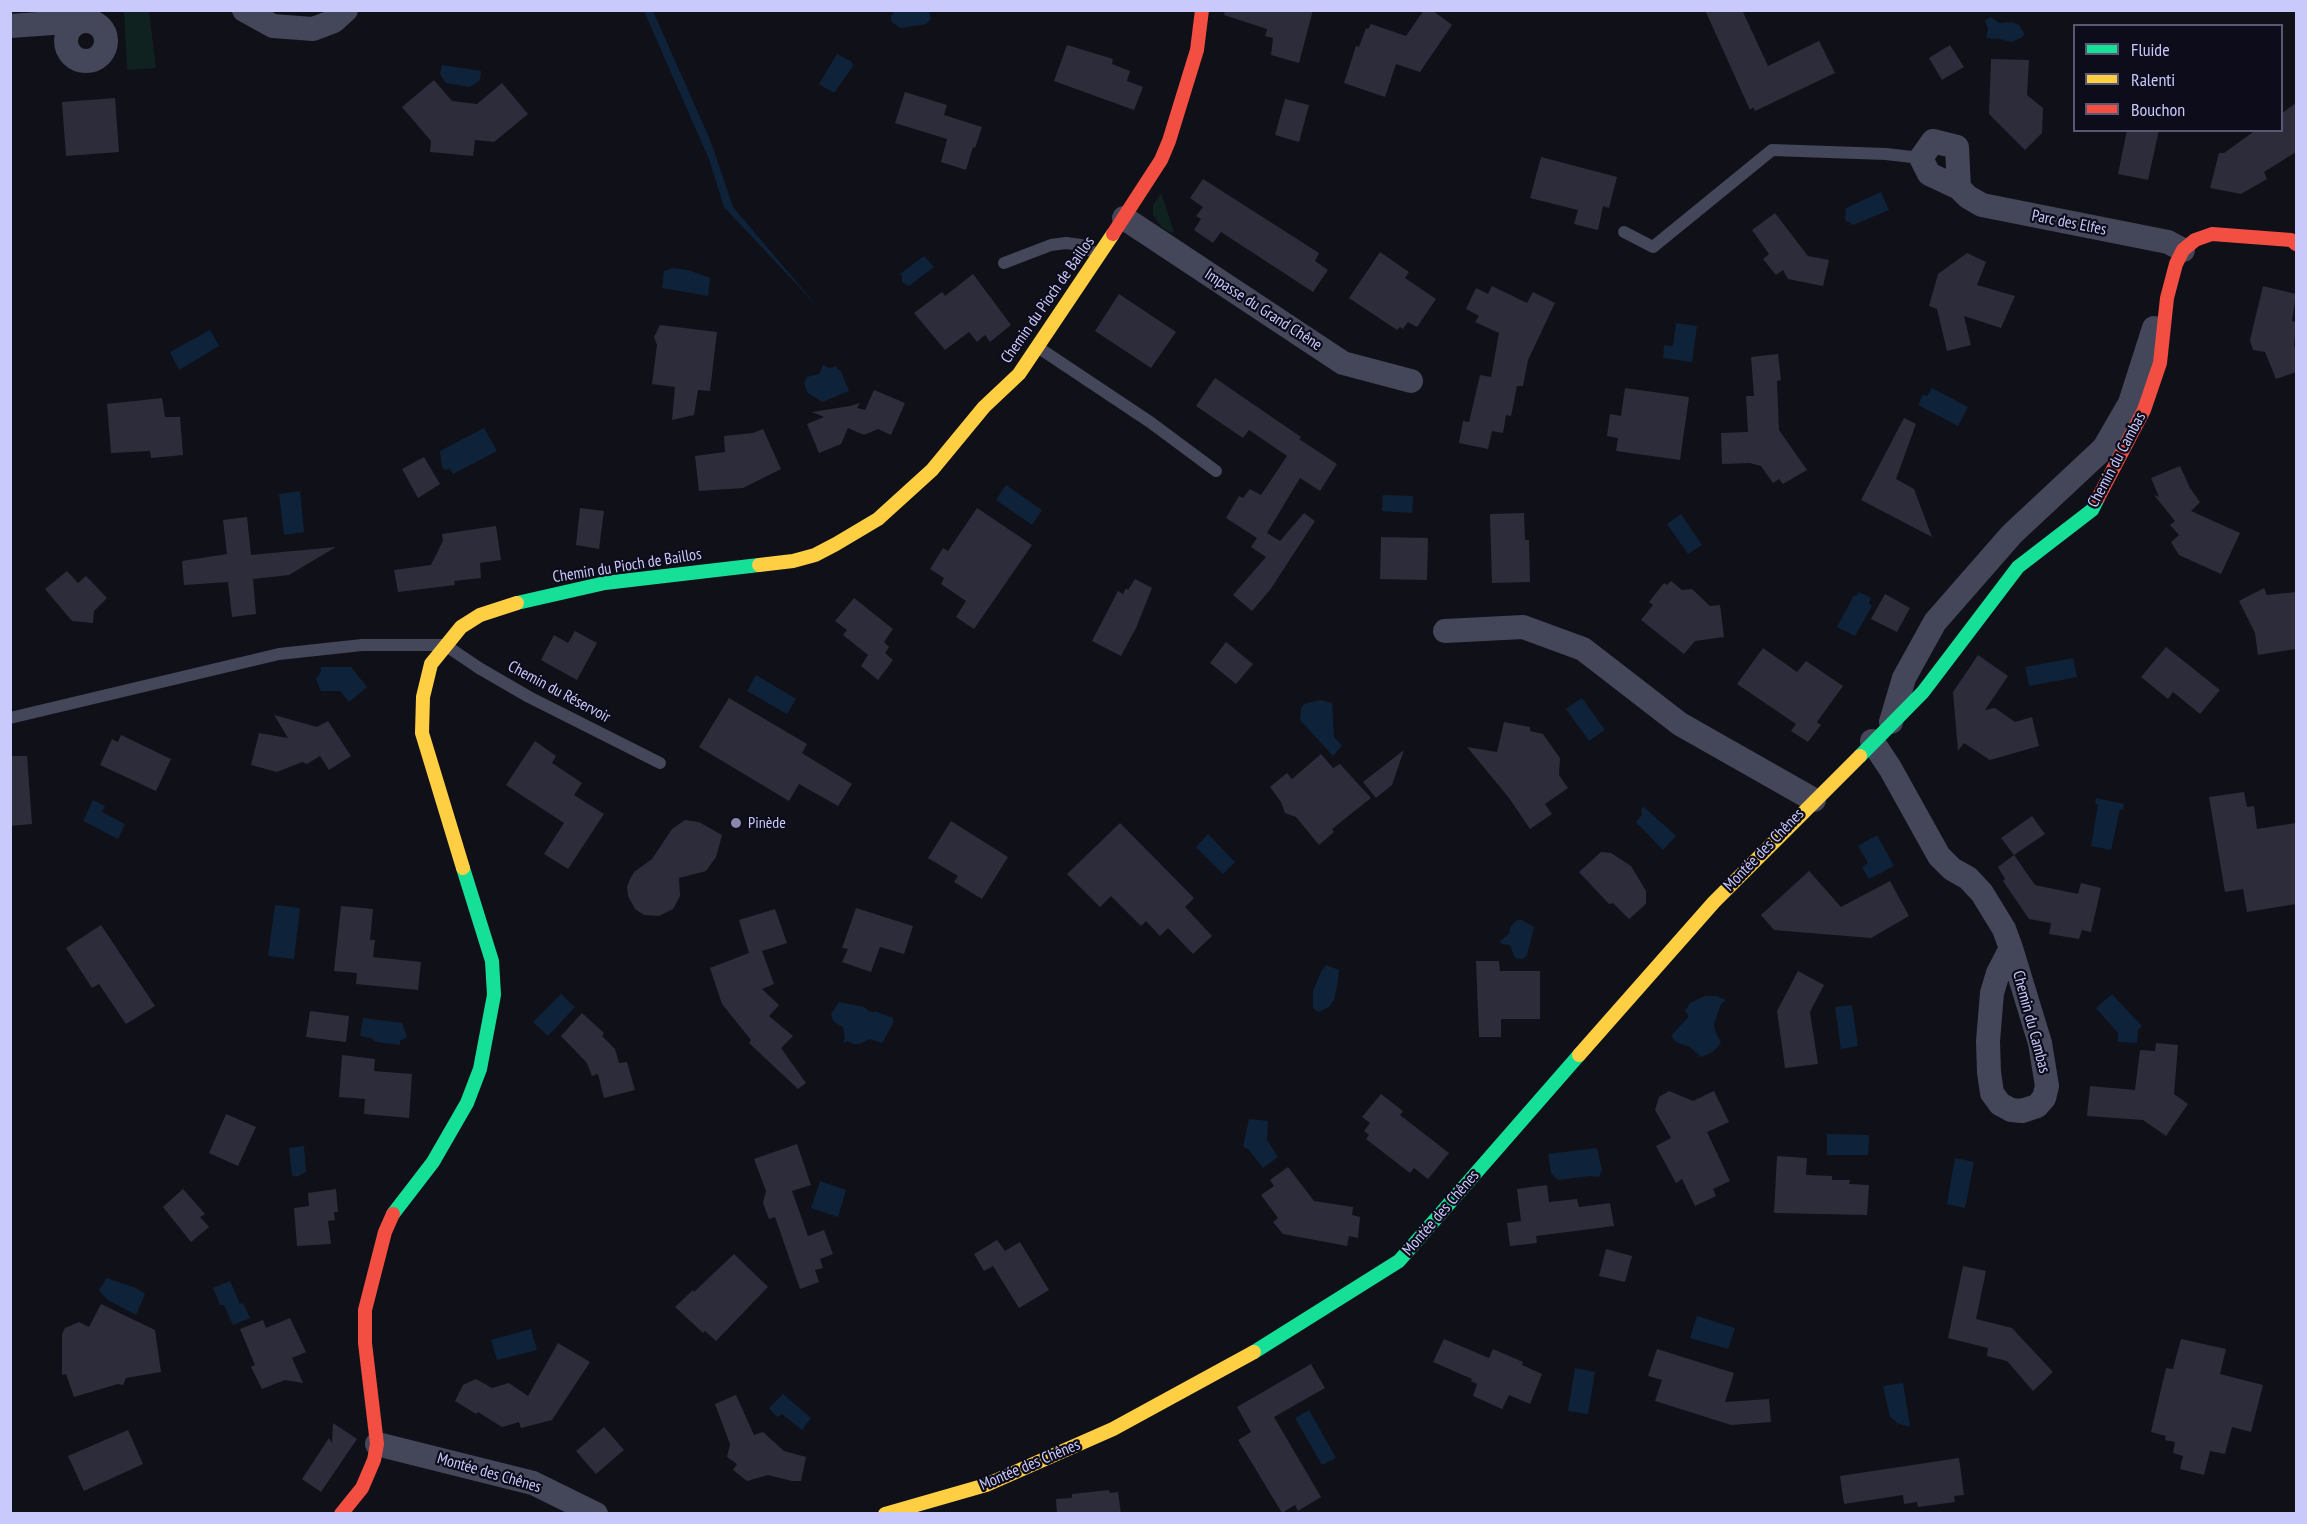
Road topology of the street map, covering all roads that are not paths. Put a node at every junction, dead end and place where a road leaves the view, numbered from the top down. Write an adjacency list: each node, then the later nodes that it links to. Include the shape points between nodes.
1 (244, 10): 2 (street, via 273,26 313,29 334,21)
2 (346, 10)
3 (1202, 10): 10 (street, Chemin du Pioch de Baillos, via 1197,50 1169,141)
4 (82, 21): 5 (street); 7 (street, via 70,30); 7 (street, via 96,23 103,30 103,52 91,60 82,60 70,52)
5 (42, 23): 6 (street); 7 (street)
6 (10, 26)
7 (67, 43)
8 (1921, 158): 9 (street, Parc des Elfes, via 1929,174); 9 (street, via 1933,141 1957,147); 11 (lane, via 1772,150 1653,246)
9 (1959, 188): 13 (street, Parc des Elfes, via 1982,205 2168,242)
10 (1124, 218): 14 (street, Chemin du Pioch de Baillos); 18 (street, Impasse du Grand Chêne, via 1343,363)
11 (1624, 232)
12 (2295, 240): 13 (street, via 2212,234)
13 (2183, 250): 16 (street, Chemin du Cambas)
14 (1099, 256): 15 (lane, via 1081,245 1066,243); 17 (street, Chemin du Pioch de Baillos)
15 (1004, 263)
16 (2168, 298): 23 (street, Chemin du Cambas, via 2130,403 2104,448 2012,534 1935,622 1904,678); 23 (street, Chemin du Cambas, via 2160,363 2144,410 2092,510 2018,567 1923,692)
17 (1038, 347): 19 (lane); 21 (street, Chemin du Pioch de Baillos, via 1019,374 984,407 925,476 878,519 815,555 793,561 605,583 504,606 461,627)
18 (1411, 381)
19 (1216, 471)
20 (1445, 631): 26 (street, via 1523,627 1583,648 1680,723)
21 (445, 645): 22 (lane, via 362,645 279,654); 25 (lane, Chemin du Réservoir, via 529,697); 28 (street, Chemin du Pioch de Baillos, via 431,664 426,680 422,733 492,961 494,995 480,1069 467,1103 433,1162 392,1216 373,1278 365,1310 365,1343)
22 (10, 718)
23 (1891, 724): 24 (street, Chemin du Cambas)
24 (1872, 741): 26 (street, Montée des Chênes); 27 (street, Chemin du Cambas, via 1939,856 1982,892)
25 (660, 763)
26 (1814, 800): 31 (street, Montée des Chênes, via 1714,902 1399,1261 1246,1357 1113,1430 986,1485)
27 (2011, 948): 27 (street, Chemin du Cambas, via 1992,993 1989,1072 1992,1093 2000,1104 2022,1111 2037,1106 2048,1086 2040,1043)
28 (377, 1444): 29 (street, Chemin du Pioch de Baillos, via 366,1481); 30 (street, Montée des Chênes, via 533,1482)
29 (341, 1514)
30 (596, 1514)
31 (885, 1514)

